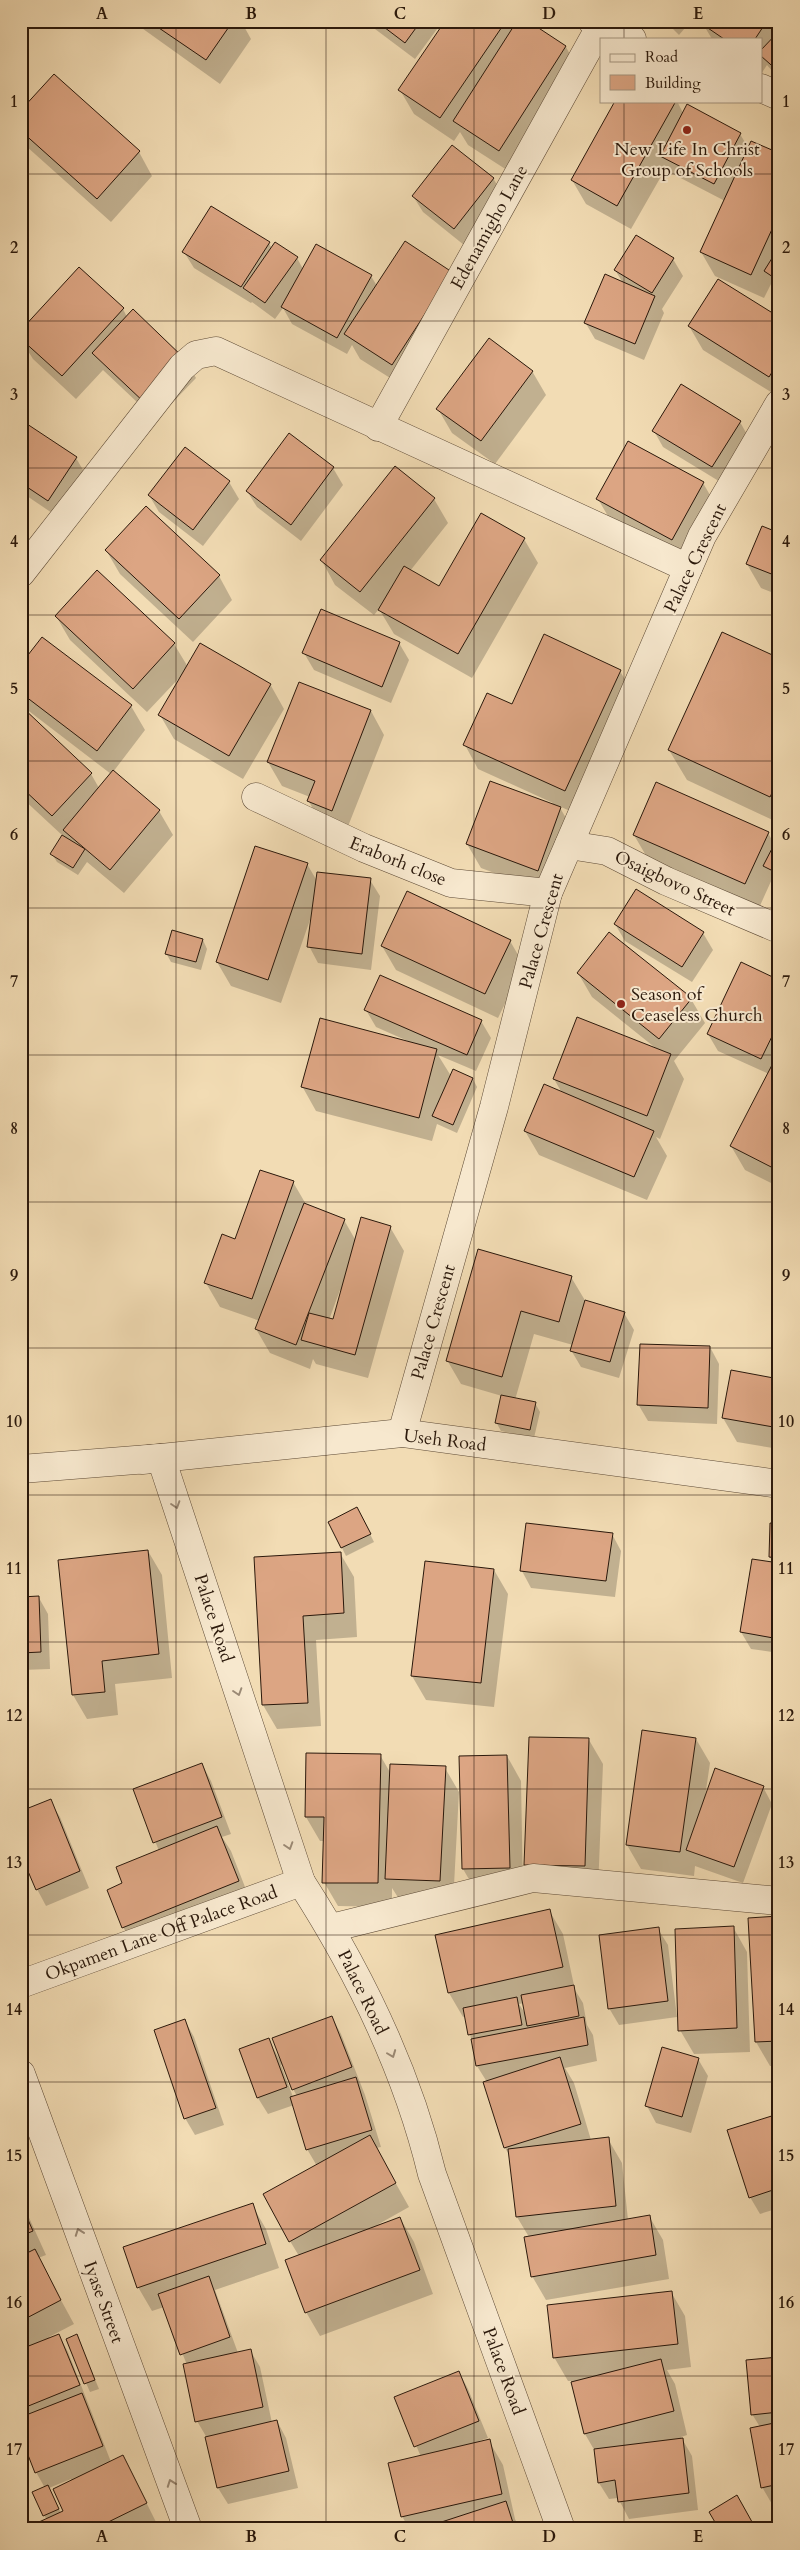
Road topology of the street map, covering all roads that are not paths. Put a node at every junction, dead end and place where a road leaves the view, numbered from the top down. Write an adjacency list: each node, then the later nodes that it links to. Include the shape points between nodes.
1 (596, 24): 2 (street); 6 (street, Edenamigho Lane)
2 (630, 38)
3 (762, 88): 4 (street)
4 (779, 96)
5 (779, 404): 7 (street, Palace Crescent, via 702,536)
6 (378, 427): 7 (street); 8 (street, via 216,351 196,355 182,367)
7 (688, 568): 10 (street, Palace Crescent)
8 (21, 572)
9 (256, 797): 11 (street, Eraborh close, via 364,848 451,883)
10 (569, 845): 11 (street, Palace Crescent); 12 (street, Osaigbovo Street, via 606,852)
11 (548, 893): 13 (street, Palace Crescent, via 494,1107)
12 (779, 929)
13 (402, 1433): 14 (street, Useh Road); 16 (street, Useh Road)
14 (161, 1458): 15 (street, Useh Road); 17 (street, Palace Road, one-way to 17)
15 (21, 1470)
16 (779, 1484)
17 (301, 1882): 19 (street, Palace Road); 20 (street, Okpamen Lane Off Palace Road)
18 (779, 1901): 19 (street, via 533,1878)
19 (331, 1928): 23 (street, Palace Road, one-way to 23, via 377,2016 421,2130 432,2174)
20 (21, 1984)
21 (21, 2074): 22 (street, Iyase Street, one-way to 21)
22 (188, 2529)
23 (561, 2529)

